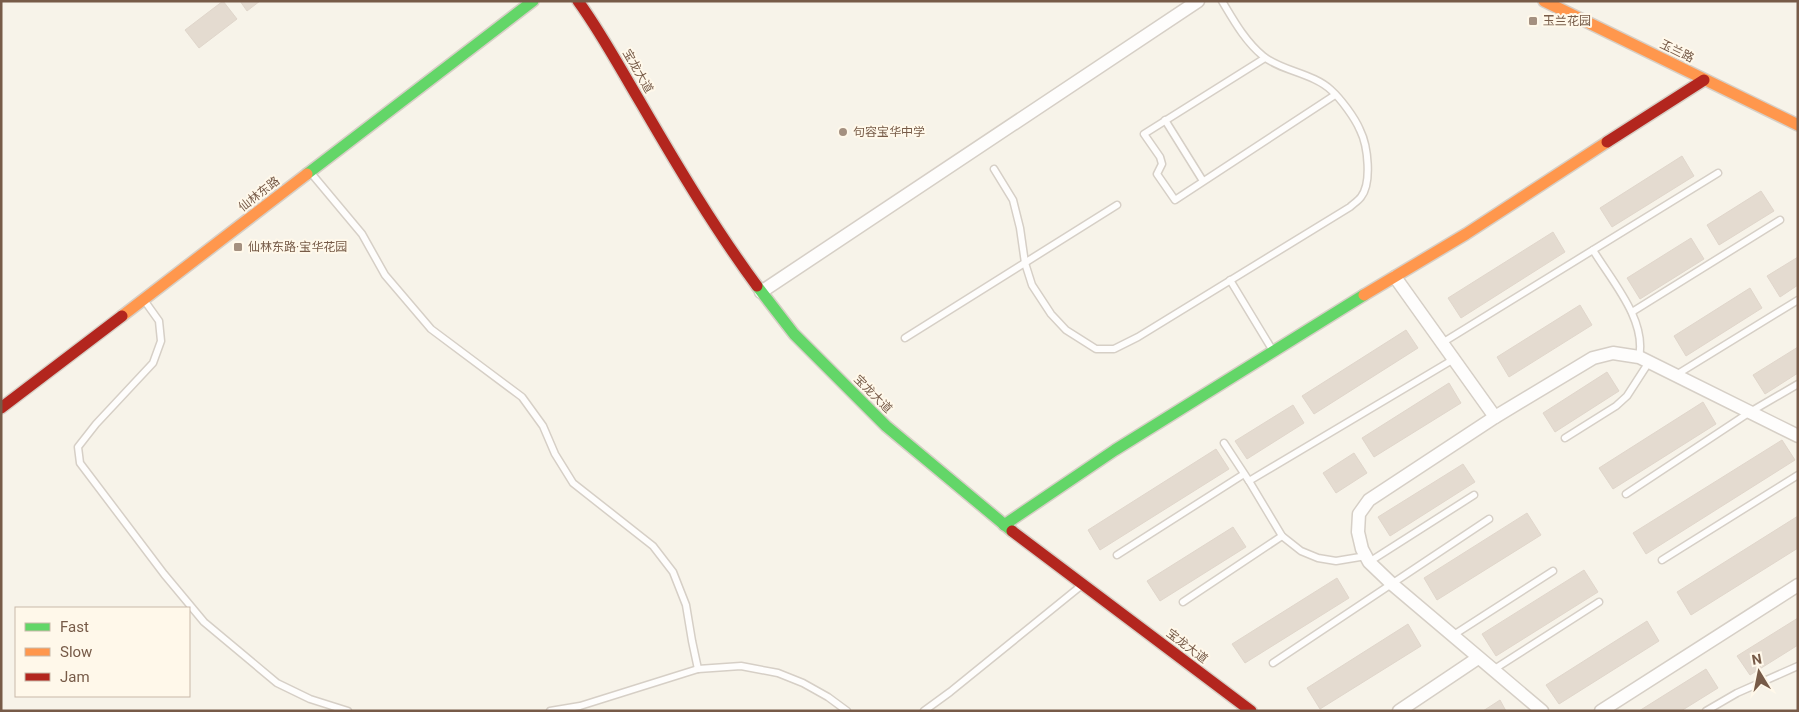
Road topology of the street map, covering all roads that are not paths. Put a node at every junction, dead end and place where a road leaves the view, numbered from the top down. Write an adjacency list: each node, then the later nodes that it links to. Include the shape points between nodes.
1 (533, 1): 12 (street, 仙林东路)
2 (578, 1): 21 (street, 宝龙大道, via 734,256)
3 (1198, 1): 21 (street)
4 (1222, 1): 6 (lane, via 1249,44)
5 (1544, 1): 7 (street, 玉兰路)
6 (1265, 58): 8 (lane, via 1316,81); 9 (lane)
7 (1704, 80): 10 (street, 玉兰路); 19 (street)
8 (1335, 95): 14 (lane); 20 (lane, via 1361,131 1368,174 1361,198)
9 (1165, 120): 14 (lane); 14 (lane, via 1144,134 1160,157 1162,164 1157,174 1175,200)
10 (1798, 125)
11 (994, 170): 18 (lane, via 1013,200)
12 (310, 172): 22 (street, 仙林东路); 59 (lane, via 362,234 385,275 431,328 522,397 543,426 573,483 653,546 673,572 686,605)
13 (1718, 173): 17 (lane)
14 (1203, 181)
15 (1117, 205): 18 (lane)
16 (1780, 220): 24 (lane)
17 (1593, 250): 24 (lane); 26 (lane)
18 (1025, 263): 20 (lane, via 1032,286 1050,314 1066,330 1096,350 1114,349 1138,337); 25 (lane)
19 (1395, 277): 26 (street); 27 (street)
20 (1230, 280): 27 (lane)
21 (762, 292): 44 (street, 宝龙大道, via 794,334 886,426)
22 (144, 300): 32 (street, 仙林东路); 62 (lane, via 159,321 161,341 153,363 78,447 80,463 204,622 277,683 310,699)
23 (1798, 300): 30 (lane)
24 (1632, 312): 29 (lane, via 1638,324)
25 (905, 338)
26 (1442, 343): 28 (street)
27 (1273, 352): 44 (street)
28 (1454, 359): 34 (street); 40 (lane)
29 (1644, 359): 30 (street); 34 (street, via 1613,354 1593,358); 36 (lane, via 1627,396)
30 (1675, 376): 33 (street)
31 (1798, 384): 33 (lane)
32 (1, 408)
33 (1750, 412): 35 (street); 41 (lane)
34 (1494, 417): 47 (street, via 1369,500 1359,514 1358,532)
35 (1798, 436)
36 (1565, 438)
37 (1224, 443): 38 (lane)
38 (1244, 474): 40 (lane); 46 (lane)
39 (1798, 474): 48 (lane)
40 (1249, 481): 45 (lane)
41 (1626, 494)
42 (1474, 495): 47 (lane)
43 (1489, 519): 51 (lane)
44 (1004, 524): 50 (street, 宝龙大道)
45 (1282, 536): 47 (lane, via 1301,551 1318,558 1336,561); 53 (lane)
46 (1117, 554)
47 (1368, 559): 51 (street)
48 (1662, 560)
49 (1553, 571): 55 (lane)
50 (1083, 584): 65 (lane); 66 (street, 宝龙大道)
51 (1392, 584): 55 (street); 57 (lane)
52 (1798, 585): 61 (street)
53 (1183, 602)
54 (1600, 602): 60 (lane)
55 (1452, 636): 56 (street)
56 (1478, 658): 60 (street); 67 (street)
57 (1273, 663)
58 (1798, 666): 69 (lane, via 1737,692)
59 (698, 669): 63 (lane, via 580,706); 64 (lane, via 741,666 778,673 803,683)
60 (1493, 670): 68 (street)
61 (1604, 710)
62 (348, 711)
63 (550, 711)
64 (847, 711)
65 (924, 711)
66 (1252, 711)
67 (1399, 711)
68 (1542, 711)
69 (1706, 711)

